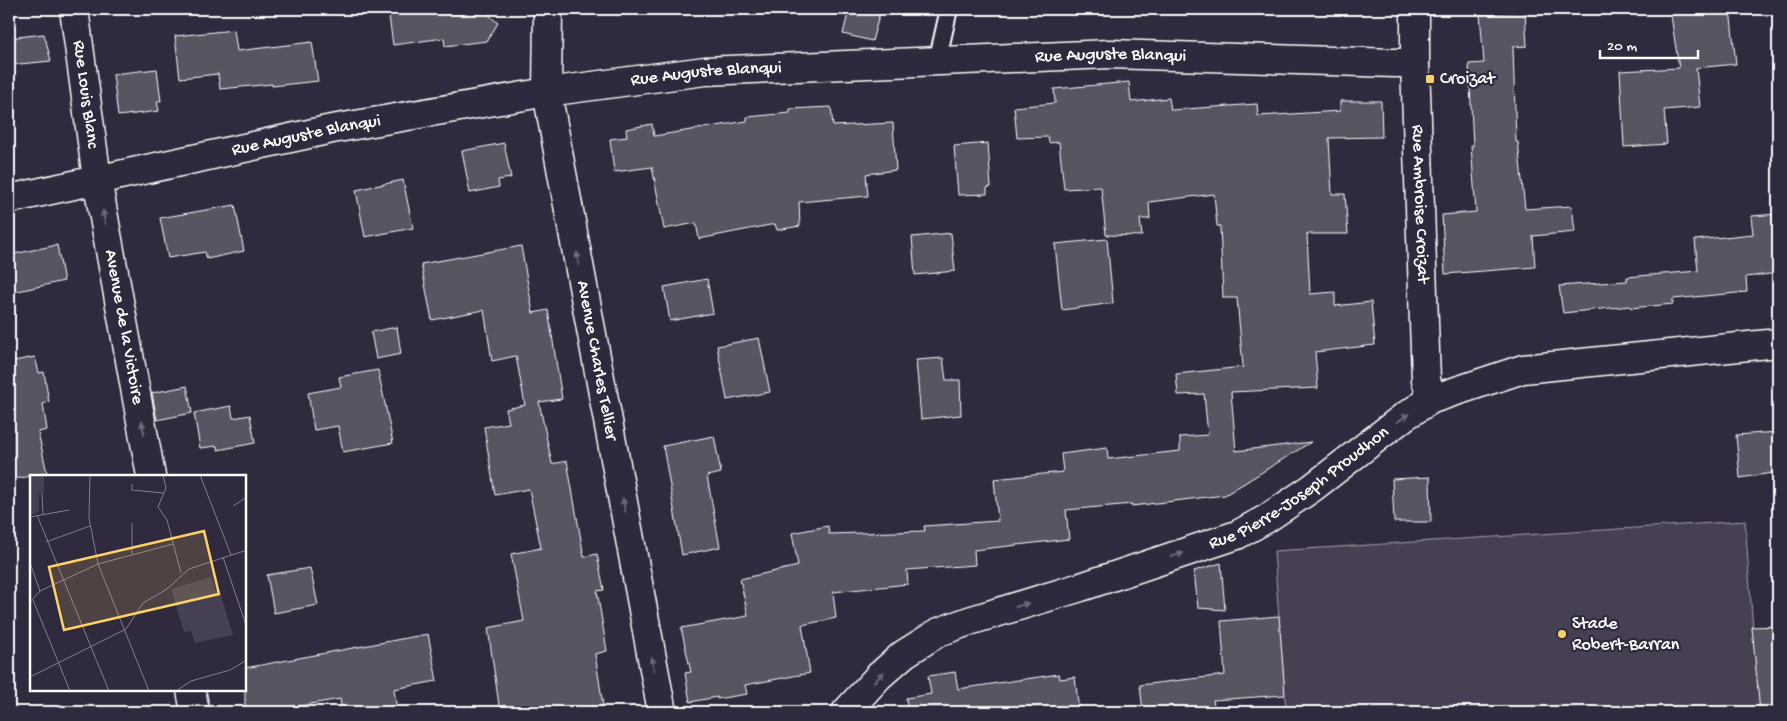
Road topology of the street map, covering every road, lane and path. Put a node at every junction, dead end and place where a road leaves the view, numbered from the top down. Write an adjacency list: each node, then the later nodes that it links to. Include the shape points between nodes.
1 (74, 9): 8 (street, Rue Louis Blanc)
2 (548, 9): 7 (street, Avenue Charles Tellier)
3 (949, 9): 5 (lane)
4 (1415, 9): 6 (street, Rue Ambroise Croizat)
5 (936, 62): 6 (street, Rue Auguste Blanqui, via 1110,54); 7 (street, Rue Auguste Blanqui, via 705,71)
6 (1415, 63): 11 (street, Rue Ambroise Croizat, via 1426,380)
7 (548, 92): 8 (street, Rue Auguste Blanqui, via 332,129); 15 (street, Avenue Charles Tellier, one-way to 7)
8 (97, 179): 9 (street, Rue Auguste Blanqui); 12 (street, Avenue de la Victoire, one-way to 8)
9 (9, 199)
10 (1778, 343): 11 (street, Rue Pierre-Joseph Proudhon, via 1523,369)
11 (1432, 399): 16 (street, Rue Pierre-Joseph Proudhon, one-way to 11, via 904,654 939,632 1237,535 1266,520)
12 (152, 475)
13 (191, 691): 14 (street)
14 (195, 712)
15 (662, 712)
16 (846, 712)

